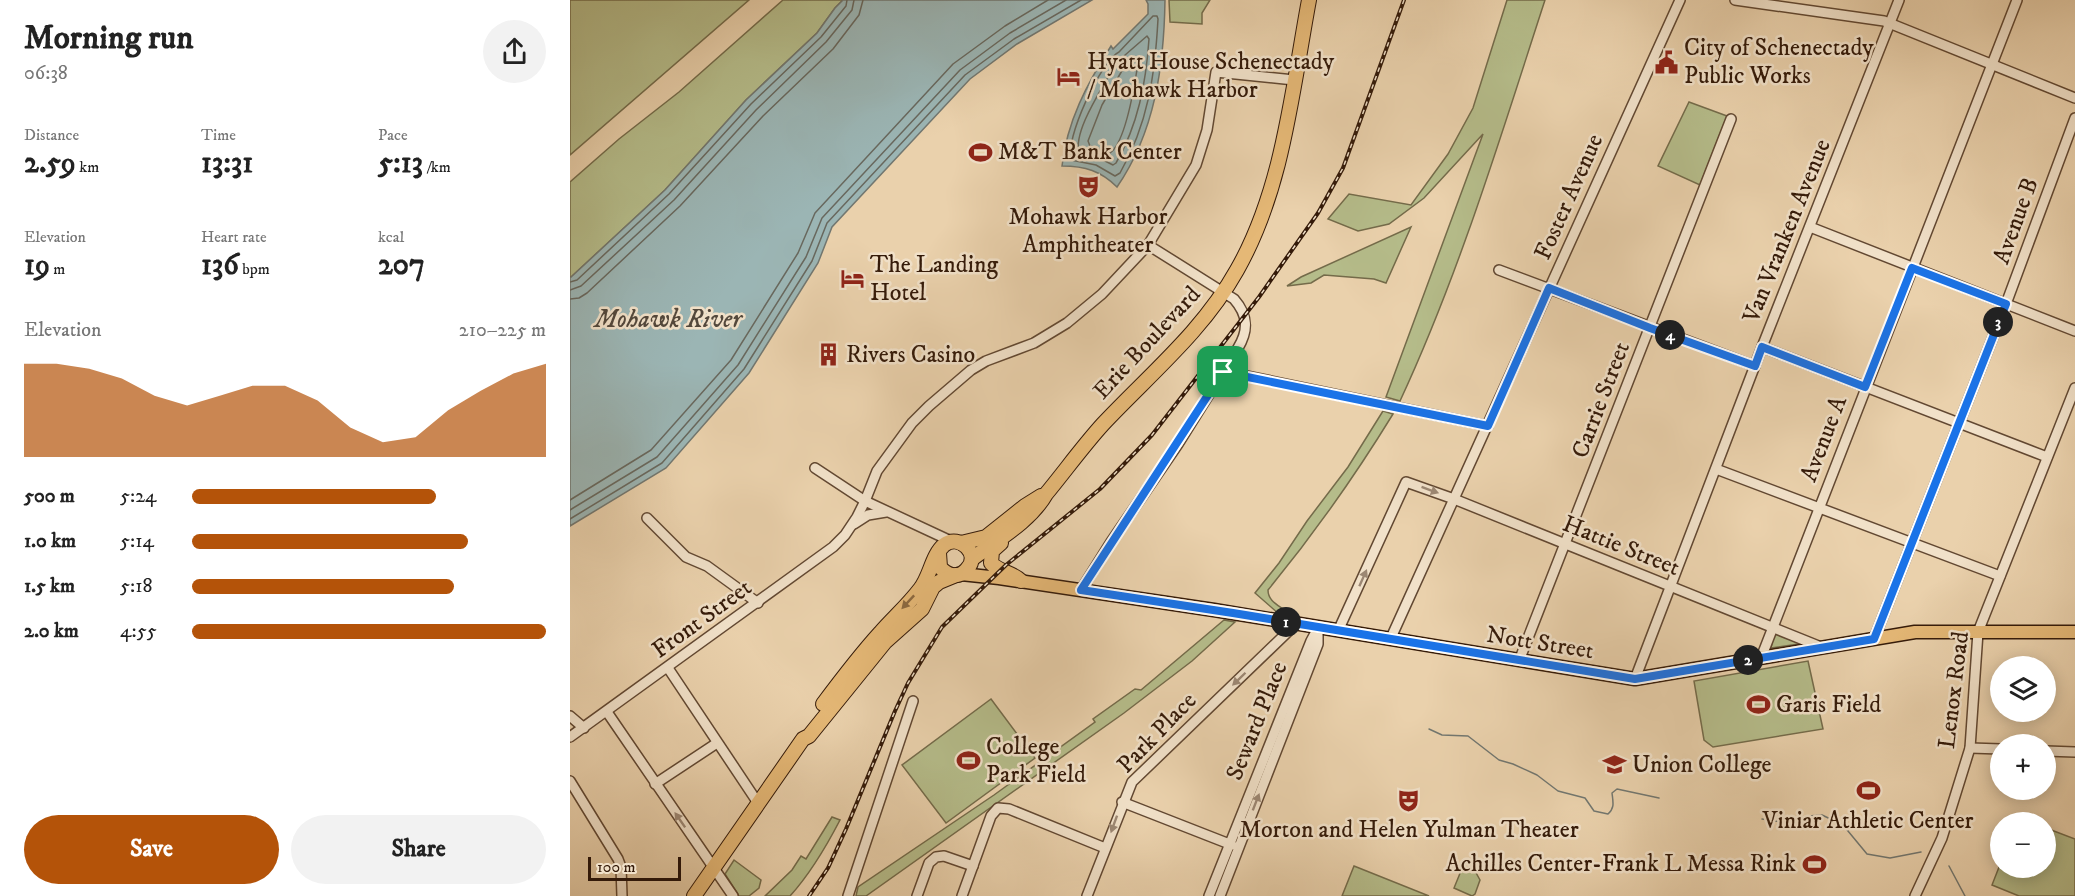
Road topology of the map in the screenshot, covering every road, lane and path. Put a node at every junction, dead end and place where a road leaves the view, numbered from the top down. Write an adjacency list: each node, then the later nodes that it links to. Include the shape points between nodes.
1 (1310, 0): 8 (highway, Erie Boulevard)
2 (1680, 0): 16 (street, Foster Avenue)
3 (1734, 0): 6 (street)
4 (1899, 0): 6 (street, Van Vranken Avenue)
5 (2017, 0): 7 (street, Avenue A)
6 (1890, 24): 7 (street); 12 (street, Van Vranken Avenue)
7 (1991, 65): 9 (street); 14 (street, Avenue A)
8 (1294, 80): 13 (street, Front Street, via 1216,72 1196,165); 17 (highway, Erie Boulevard, via 1266,205)
9 (2075, 98)
10 (2075, 118): 18 (street, Avenue B)
11 (1731, 119): 19 (street, Carrie Street)
12 (1810, 227): 14 (street); 21 (street, Van Vranken Avenue)
13 (1148, 244): 17 (street); 31 (street, Front Street, via 1102,294 1067,323 1034,343 971,370 929,406 895,445)
14 (1912, 268): 18 (street); 24 (street, Avenue A)
15 (1499, 270): 16 (street)
16 (1549, 288): 19 (street); 27 (street, Foster Avenue)
17 (1224, 292): 23 (street, via 1242,309 1247,326); 32 (highway, Erie Boulevard, via 1179,348 1102,425)
18 (2006, 304): 20 (street); 26 (street, Avenue B)
19 (1650, 328): 22 (street); 43 (street, Carrie Street)
20 (2075, 331)
21 (1762, 347): 22 (street, Van Vranken Avenue); 24 (street)
22 (1755, 366): 30 (street, Van Vranken Avenue)
23 (1223, 372): 27 (street); 51 (street)
24 (1865, 387): 26 (street); 35 (street, Avenue A)
25 (2075, 388): 28 (street, Lenox Road)
26 (1959, 423): 28 (street); 42 (street, Avenue B)
27 (1488, 426): 33 (street, Foster Avenue)
28 (2047, 457): 47 (street, Lenox Road)
29 (815, 468): 34 (street)
30 (1716, 469): 35 (street); 50 (street, Van Vranken Avenue)
31 (872, 481): 34 (street, Front Street); 36 (street, via 878,503)
32 (1046, 494): 40 (highway, Erie Boulevard, via 1028,517); 41 (highway, Erie Boulevard, via 986,537)
33 (1454, 499): 43 (street, Hattie Street); 56 (street, Hattie Street, one-way to 33, via 1406,482); 60 (street, Foster Avenue)
34 (866, 501): 36 (street); 38 (street, Front Street)
35 (1818, 507): 42 (street); 54 (street, Avenue A)
36 (888, 512): 38 (street, Front Street, via 868,515); 39 (street)
37 (647, 518): 52 (street, via 686,556 707,566)
38 (851, 526): 52 (street, Front Street, via 833,547)
39 (928, 531): 41 (street); 44 (street)
40 (1006, 532): 45 (highway, Erie Boulevard); 49 (highway, via 1005,540 992,551 991,563)
41 (957, 542): 44 (highway, via 944,545); 45 (highway, via 969,549)
42 (1912, 543): 47 (street); 59 (street, Avenue B)
43 (1565, 545): 50 (street, Hattie Street); 63 (street, Carrie Street)
44 (939, 552): 46 (highway, via 940,567); 71 (highway, one-way to 71, via 920,589 846,672)
45 (972, 561): 46 (highway); 48 (main road, Nott Street, via 987,574)
46 (958, 575): 48 (main road, Nott Street); 71 (highway, via 933,587 922,609 885,642)
47 (2000, 576): 57 (street, Lenox Road)
48 (999, 578): 49 (main road, Nott Street)
49 (1022, 581): 51 (main road, Nott Street)
50 (1671, 586): 54 (street, Hattie Street); 65 (street, Van Vranken Avenue)
51 (1081, 590): 53 (main road, Nott Street)
52 (758, 603): 64 (street, Front Street)
53 (1296, 624): 55 (main road, Nott Street); 79 (street, Park Place, one-way to 79, via 1132,782)
54 (1772, 627): 61 (street, Hattie Street); 62 (street, Avenue A)
55 (1318, 628): 56 (main road, Nott Street); 81 (street, Seward Place); 83 (street, Seward Place, one-way to 55, via 1318,644)
56 (1338, 631): 60 (main road, Nott Street)
57 (1978, 632): 58 (main road, Nott Street); 59 (main road, Nott Street, via 1915,632); 73 (street, Lenox Road)
58 (2075, 632)
59 (1874, 639): 61 (main road, Nott Street)
60 (1390, 640): 63 (main road, Nott Street)
61 (1821, 647): 62 (main road, Nott Street)
62 (1761, 658): 65 (main road, Nott Street)
63 (1519, 661): 65 (main road, Nott Street)
64 (668, 668): 67 (street, Front Street); 72 (street)
65 (1635, 679)
66 (913, 701): 89 (street)
67 (607, 712): 69 (street, Front Street); 78 (street)
68 (570, 716): 69 (street)
69 (584, 728): 70 (street, Front Street)
70 (570, 737)
71 (803, 739): 80 (highway)
72 (717, 743): 78 (street); 80 (street)
73 (1970, 748): 74 (street); 95 (street, Lenox Road, via 1942,838)
74 (1990, 749)
75 (2056, 751): 76 (street)
76 (2075, 752)
77 (570, 781): 86 (street, via 618,859)
78 (655, 784): 85 (street, one-way to 78)
79 (1122, 802): 81 (street); 82 (street, Park Place, one-way to 82)
80 (758, 803): 85 (highway)
81 (1229, 844): 83 (street); 93 (street, Seward Place)
82 (1105, 848): 84 (street, via 998,808 991,816); 92 (street, Park Place)
83 (1238, 848): 94 (street, Seward Place)
84 (973, 866): 90 (street, via 936,857 929,863); 91 (street)
85 (713, 868): 87 (highway); 88 (street)
86 (622, 896)
87 (694, 896)
88 (733, 896)
89 (848, 896)
90 (917, 896)
91 (962, 896)
92 (1087, 896)
93 (1209, 896)
94 (1220, 896)
95 (1915, 896)

